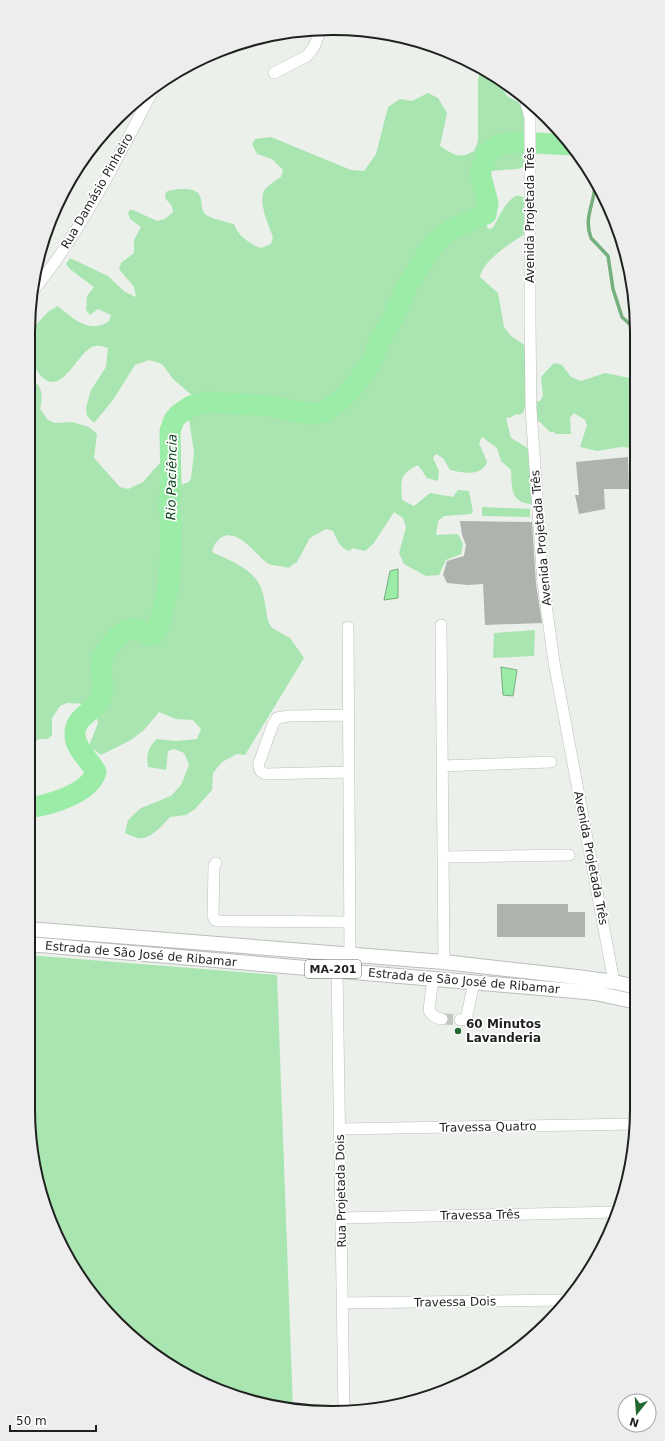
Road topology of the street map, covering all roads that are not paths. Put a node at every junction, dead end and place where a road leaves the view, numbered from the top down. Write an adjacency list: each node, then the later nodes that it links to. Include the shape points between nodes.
1 (318, 36): 2 (street, via 307,56)
2 (274, 74)
3 (149, 98): 5 (street, Rua Damásio Pinheiro, via 85,216)
4 (528, 108): 23 (street, Avenida Projetada Três, via 531,137 531,409 543,583 554,662)
5 (40, 282)
6 (440, 625): 10 (street)
7 (348, 626): 8 (street)
8 (348, 715): 11 (street); 11 (street, via 277,718 258,768 261,773 266,774)
9 (551, 762): 10 (street)
10 (442, 766): 13 (street)
11 (348, 772): 15 (street)
12 (569, 855): 13 (street)
13 (443, 857): 19 (street)
14 (216, 863): 15 (street, via 213,916 215,920)
15 (349, 922): 18 (street)
16 (35, 930): 18 (main road, Estrada de São José de Ribamar / MA-201)
17 (35, 945): 20 (main road, Estrada de São José de Ribamar / MA-201)
18 (350, 955): 19 (main road, Estrada de São José de Ribamar / MA-201)
19 (444, 962): 23 (main road, Estrada de São José de Ribamar / MA-201)
20 (337, 970): 21 (main road, Estrada de São José de Ribamar / MA-201); 29 (street, Rua Projetada Dois)
21 (433, 978): 22 (main road, Estrada de São José de Ribamar / MA-201); 26 (street, via 429,1010 431,1015)
22 (474, 982): 25 (main road, Estrada de São José de Ribamar / MA-201, via 588,992); 27 (street, via 467,1015 465,1019)
23 (614, 982): 24 (main road, Estrada de São José de Ribamar / MA-201)
24 (630, 985)
25 (630, 1001)
26 (442, 1019)
27 (460, 1020)
28 (629, 1124): 29 (street, Travessa Quatro)
29 (340, 1130): 31 (street, Rua Projetada Dois)
30 (611, 1212): 31 (street, Travessa Três)
31 (341, 1218): 33 (street, Rua Projetada Dois)
32 (560, 1300): 33 (street, Travessa Dois)
33 (342, 1303): 34 (street, Rua Projetada Dois)
34 (344, 1405)

